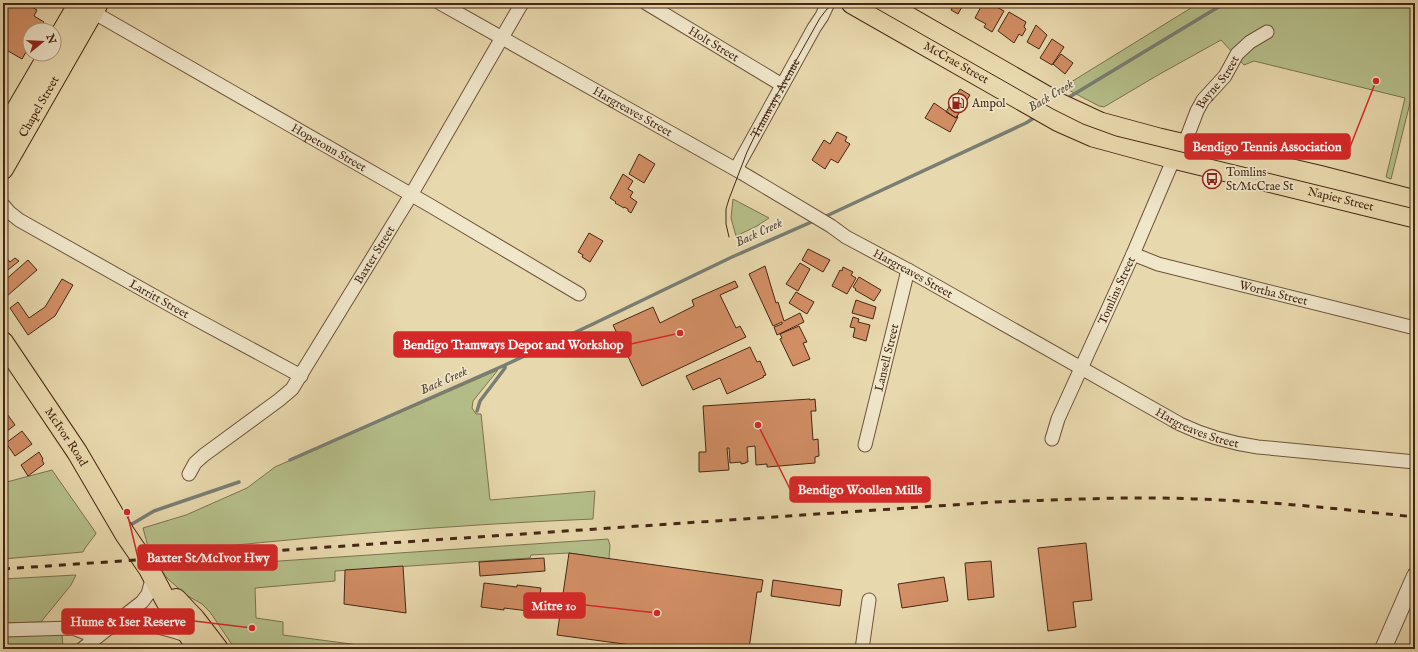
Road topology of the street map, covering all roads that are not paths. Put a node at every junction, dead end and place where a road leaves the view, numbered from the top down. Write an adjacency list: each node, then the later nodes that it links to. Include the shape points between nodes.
1 (440, 3): 12 (street, Hargreaves Street)
2 (522, 3): 12 (street, Baxter Street)
3 (646, 3): 14 (street, Holt Street)
4 (819, 3): 9 (street, Tramways Avenue)
5 (828, 3): 9 (street, Tramways Avenue)
6 (852, 3): 15 (highway, McCrae Street)
7 (882, 3): 15 (highway, McCrae Street)
8 (85, 5): 11 (main road); 18 (main road, Chapel Street); 20 (street, Hopetoun Street)
9 (814, 28): 14 (street, Tramways Avenue)
10 (1267, 32): 17 (street, Bayne Street, via 1237,54 1225,76 1203,100)
11 (62, 35)
12 (501, 38): 19 (street, Hargreaves Street); 20 (street, Baxter Street)
13 (44, 62): 16 (main road, Chapel Street)
14 (782, 85): 19 (street, Tramways Avenue)
15 (1039, 101): 17 (highway, McCrae Street, via 1061,114 1077,130 1094,136)
16 (3, 133)
17 (1179, 151): 21 (highway, Napier Street, via 1318,176); 24 (highway, Napier Street); 26 (street, Tomlins Street)
18 (3, 169)
19 (736, 169): 27 (street, Hargreaves Street, via 846,237)
20 (411, 195): 28 (street, Hopetoun Street); 33 (street, Baxter Street)
21 (1415, 201)
22 (3, 205): 25 (street, Larritt Street)
23 (3, 214): 25 (street, Larritt Street)
24 (1415, 217)
25 (19, 220): 33 (street, Larritt Street)
26 (1134, 254): 29 (street, Wortha Street, via 1158,264); 32 (street, Tomlins Street)
27 (908, 270): 32 (street, Hargreaves Street); 35 (street, Lansell Street)
28 (579, 294)
29 (1415, 328)
30 (3, 342): 38 (main road, McIvor Road, via 77,452)
31 (3, 365): 38 (main road, McIvor Road, via 77,472)
32 (1081, 368): 34 (street, Tomlins Street, via 1058,419); 36 (street, Hargreaves Street, via 1180,424 1219,440 1258,447)
33 (301, 376): 37 (street, Baxter Street, via 284,397 204,455 195,463)
34 (1052, 439)
35 (865, 445)
36 (1415, 462)
37 (189, 474)
38 (123, 531): 39 (main road, McIvor Road)
39 (151, 573): 43 (street, via 145,598); 45 (main road, McIvor Road); 47 (main road, McIvor Road)
40 (1415, 576): 49 (street)
41 (869, 600): 48 (street)
42 (3, 630): 44 (street, via 78,629)
43 (107, 630): 44 (street); 45 (street, via 134,623 171,631)
44 (93, 640): 46 (street)
45 (193, 643)
46 (82, 649)
47 (218, 649)
48 (862, 649)
49 (1383, 649)

